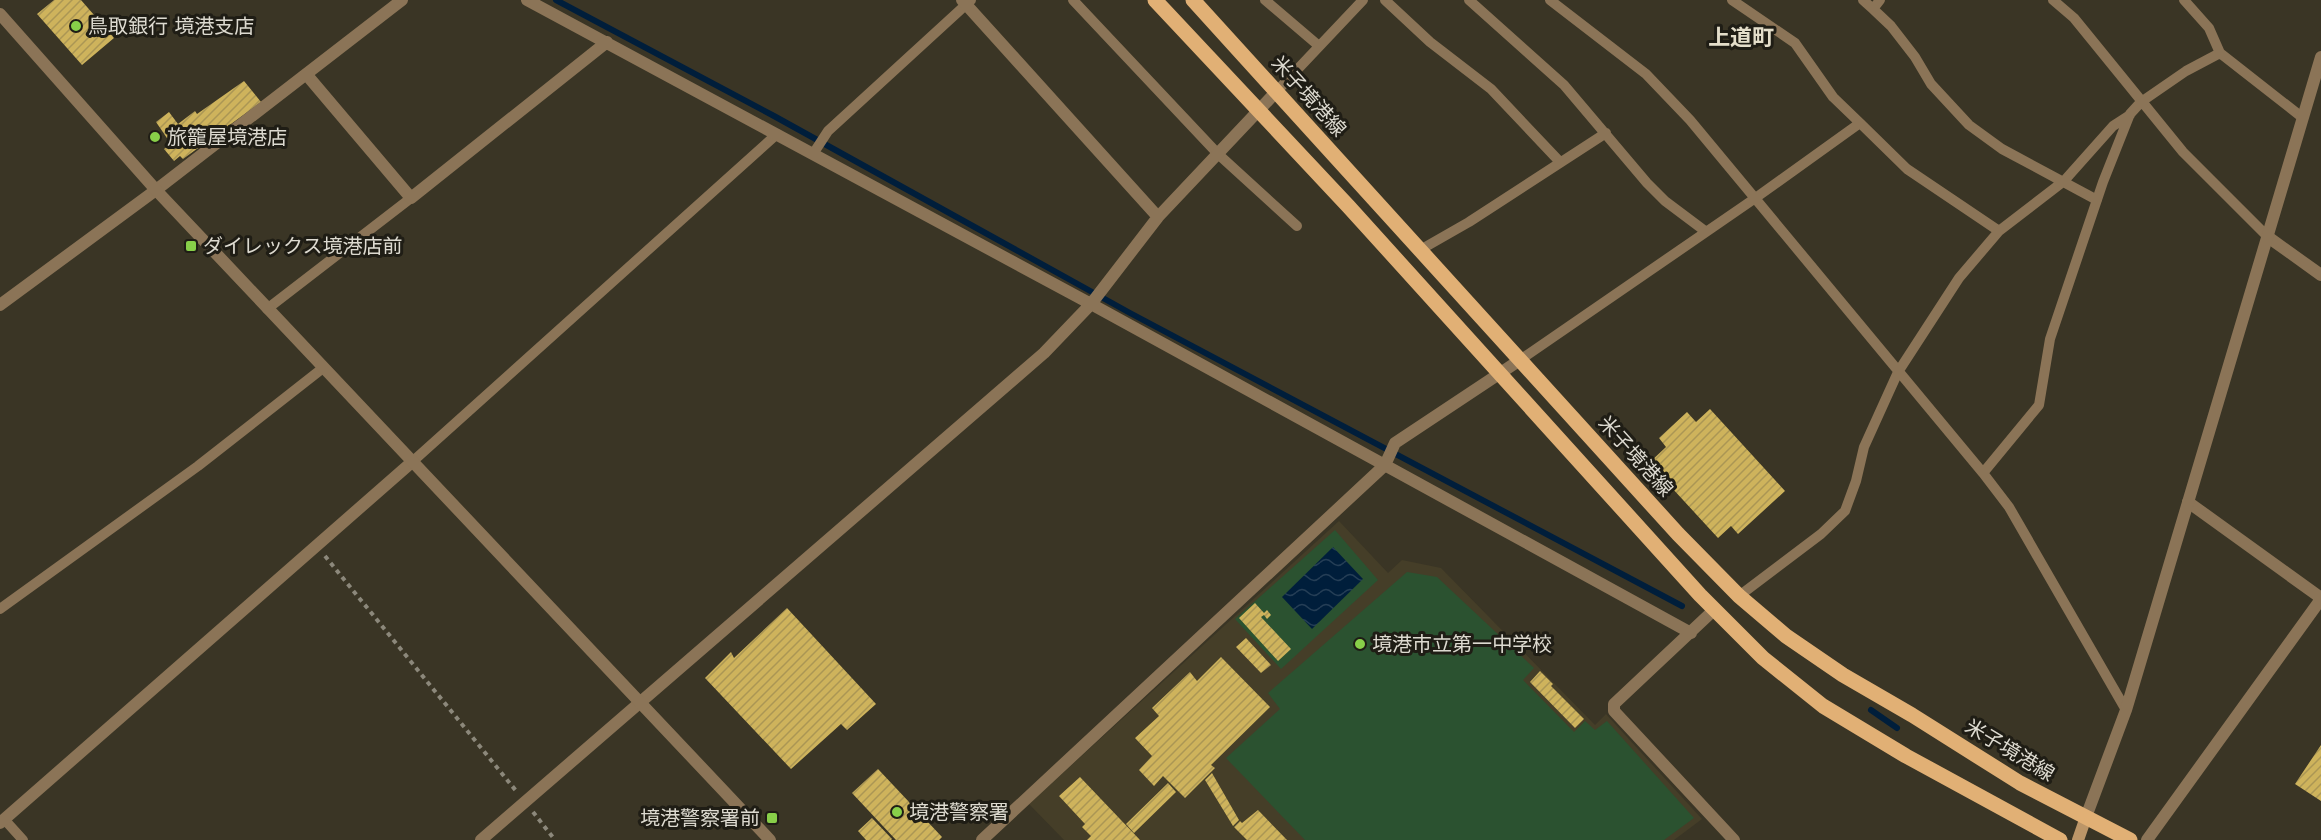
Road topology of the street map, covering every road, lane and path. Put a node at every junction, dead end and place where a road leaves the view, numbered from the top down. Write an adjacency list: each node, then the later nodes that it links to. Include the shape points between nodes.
1 (402, 0): 24 (street)
2 (527, 0): 20 (street)
3 (1074, 0): 34 (lane)
4 (1155, 0): 27 (main road)
5 (1193, 0): 25 (main road, 米子境港線)
6 (1264, 0): 21 (lane)
7 (1347, 0): 16 (lane)
8 (1385, 0): 35 (lane, via 1430,42 1491,89)
9 (1469, 0): 31 (lane, via 1564,85)
10 (1550, 0): 39 (lane, via 1646,74 1690,120)
11 (1732, 0): 30 (lane, via 1795,43 1833,98)
12 (1863, 0): 17 (lane)
13 (2053, 0): 26 (lane, via 2074,18)
14 (2184, 0): 22 (lane, via 2209,28)
15 (966, 1): 33 (lane, via 828,131); 41 (street)
16 (1360, 4): 21 (lane)
17 (1876, 4): 36 (lane, via 1931,84 1969,125 2002,149)
18 (0, 5): 19 (street)
19 (4, 19): 37 (street)
20 (607, 42): 32 (street); 38 (street)
21 (1319, 46): 25 (lane)
22 (2220, 53): 26 (lane); 29 (lane)
23 (2321, 57): 29 (street)
24 (306, 74): 37 (street); 38 (street)
25 (1277, 91): 27 (street); 46 (main road, 米子境港線)
26 (2141, 102): 28 (lane); 45 (lane, via 2183,152)
27 (1258, 112): 34 (street); 54 (main road)
28 (2130, 114): 36 (lane, via 2113,126); 40 (lane)
29 (2303, 118): 45 (street)
30 (1860, 123): 39 (lane); 44 (lane, via 1907,169)
31 (1606, 133): 35 (lane); 43 (lane, via 1665,201)
32 (777, 134): 33 (street); 55 (lane)
33 (813, 154): 48 (street)
34 (1218, 154): 41 (street); 42 (lane)
35 (1560, 162): 46 (lane)
36 (2064, 181): 40 (lane); 44 (lane)
37 (156, 190): 49 (street); 50 (street)
38 (411, 198): 50 (lane)
39 (1754, 199): 43 (lane); 53 (lane)
40 (2097, 200): 57 (lane, via 2050,339 2039,405)
41 (1158, 217): 48 (street)
42 (1297, 226)
43 (1705, 231): 51 (lane)
44 (1999, 231): 53 (lane, via 1959,278)
45 (2268, 237): 47 (street); 58 (street)
46 (1420, 250): 51 (main road, 米子境港線)
47 (2321, 275)
48 (1090, 304): 56 (street); 65 (street, via 1044,353)
49 (0, 305)
50 (267, 309): 52 (street)
51 (1520, 360): 54 (street); 60 (main road, 米子境港線)
52 (323, 368): 55 (street); 62 (lane, via 198,466)
53 (1898, 372): 57 (lane); 60 (lane, via 1864,447 1845,511)
54 (1499, 373): 56 (street, via 1395,443); 63 (main road)
55 (412, 462): 59 (street); 65 (street)
56 (1384, 465): 64 (street); 74 (street)
57 (1983, 473): 66 (lane, via 2009,507)
58 (2188, 502): 61 (street); 66 (street)
59 (316, 545): 67 (path); 69 (street)
60 (1739, 596): 68 (main road, 米子境港線, via 1786,636 1843,675 2020,783)
61 (2321, 599): 79 (street)
62 (0, 609)
63 (1715, 609): 64 (street); 76 (main road, via 1763,658 1823,705 1906,756)
64 (1691, 633): 75 (street, via 1614,704 1614,711)
65 (640, 702): 67 (street); 73 (street)
66 (2126, 710): 68 (street)
67 (525, 802): 71 (street); 72 (path)
68 (2086, 817): 77 (main road); 78 (main road, 米子境港線)
69 (2, 821): 70 (lane)
70 (23, 840)
71 (481, 840)
72 (555, 840)
73 (770, 840)
74 (982, 840)
75 (1734, 840)
76 (2060, 840)
77 (2078, 840)
78 (2130, 840)
79 (2147, 840)

